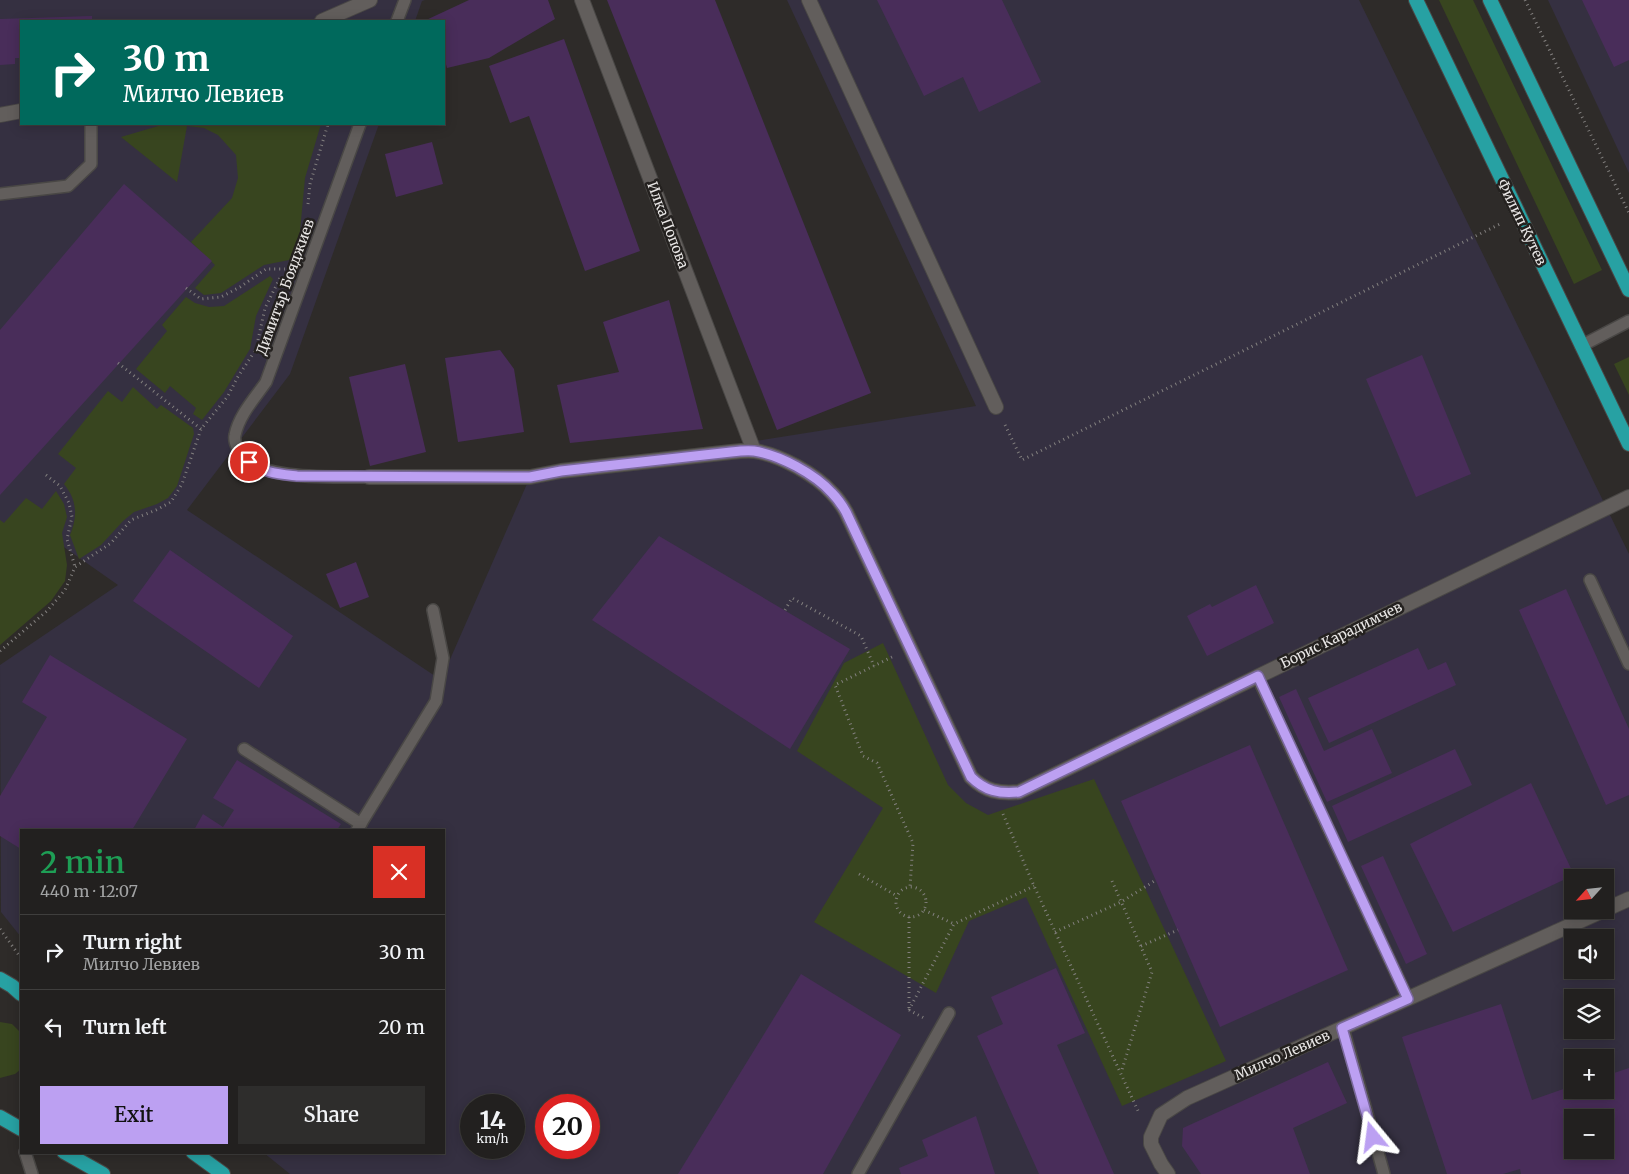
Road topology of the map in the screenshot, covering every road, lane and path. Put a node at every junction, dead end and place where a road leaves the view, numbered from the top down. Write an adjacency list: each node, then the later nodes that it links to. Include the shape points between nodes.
1 (370, 0): 8 (street)
2 (405, 0): 9 (lane)
3 (582, 0): 31 (street, Илка Попова)
4 (809, 0): 28 (street)
5 (1416, 0): 25 (main road, Филип Кутев)
6 (1490, 0): 22 (main road)
7 (1525, 0): 17 (path)
8 (324, 20)
9 (397, 20)
10 (20, 111): 11 (street)
11 (0, 115)
12 (91, 125): 15 (lane, via 90,164 68,186)
13 (328, 125): 16 (path, via 310,184)
14 (360, 125): 32 (lane, Димитър Бояджиев, via 266,382 241,417 235,434)
15 (0, 194)
16 (308, 204)
17 (1629, 212)
18 (1479, 234): 28 (path, via 1022,460)
19 (291, 265): 20 (path)
20 (285, 269): 21 (path, via 266,269 221,297 201,299); 24 (path, via 265,308)
21 (186, 288)
22 (1629, 290)
23 (1629, 321): 25 (lane)
24 (258, 341)
25 (1581, 346): 30 (main road, Филип Кутев)
26 (256, 349): 29 (path, via 228,396)
27 (118, 363): 29 (path)
28 (996, 407)
29 (201, 429): 36 (path, via 182,484 171,502 131,520 111,543)
30 (1629, 444)
31 (754, 451): 34 (street, Борис Карадимчев, via 530,477); 40 (street, Борис Карадимчев, via 798,467 833,494 846,512)
32 (240, 454): 34 (lane, Борис Карадимчев, via 256,467 270,472 297,476)
33 (46, 474): 36 (path, via 60,486 69,503 72,517 67,539)
34 (369, 477)
35 (1629, 497): 44 (street, Борис Карадимчев)
36 (75, 567): 41 (path, via 65,590 47,611)
37 (1590, 580): 42 (lane)
38 (433, 610): 47 (lane, via 443,658 436,701)
39 (785, 610): 43 (path, via 792,598 860,636)
40 (910, 649): 43 (path); 46 (street, Борис Карадимчев, via 971,777)
41 (0, 651)
42 (1629, 664)
43 (874, 666): 52 (path, via 835,684 863,756 877,763 913,843)
44 (1258, 676): 46 (street, Борис Карадимчев, via 1019,792); 66 (lane)
45 (244, 749): 47 (lane)
46 (992, 790): 51 (path)
47 (359, 827)
48 (859, 874): 53 (path)
49 (1156, 880): 55 (path)
50 (1112, 881): 55 (path)
51 (1034, 886): 58 (path); 61 (path)
52 (910, 887): 53 (path); 56 (path, via 925,897)
53 (897, 896): 57 (path, via 898,910)
54 (1629, 899): 66 (street, Милчо Левиев)
55 (1121, 902): 61 (path); 62 (path)
56 (924, 910): 57 (path); 58 (path)
57 (909, 917): 58 (path, via 909,1010)
58 (954, 924)
59 (0, 929): 63 (path)
60 (1178, 930): 62 (path)
61 (1055, 932): 69 (path)
62 (1140, 946): 69 (path, via 1152,972)
63 (20, 957)
64 (0, 980): 65 (main road)
65 (20, 993)
66 (1408, 999): 68 (street, Милчо Левиев)
67 (950, 1013): 79 (lane)
68 (1342, 1028): 72 (street, Милчо Левиев, via 1187,1098 1160,1115); 81 (lane)
69 (1121, 1074): 72 (path)
70 (0, 1117): 71 (main road)
71 (20, 1128)
72 (1151, 1137): 80 (street, via 1151,1144)
73 (26, 1154): 76 (lane)
74 (68, 1154): 77 (main road)
75 (196, 1154): 78 (main road)
76 (32, 1174)
77 (103, 1174)
78 (223, 1174)
79 (858, 1174)
80 (1168, 1174)
81 (1384, 1174)

